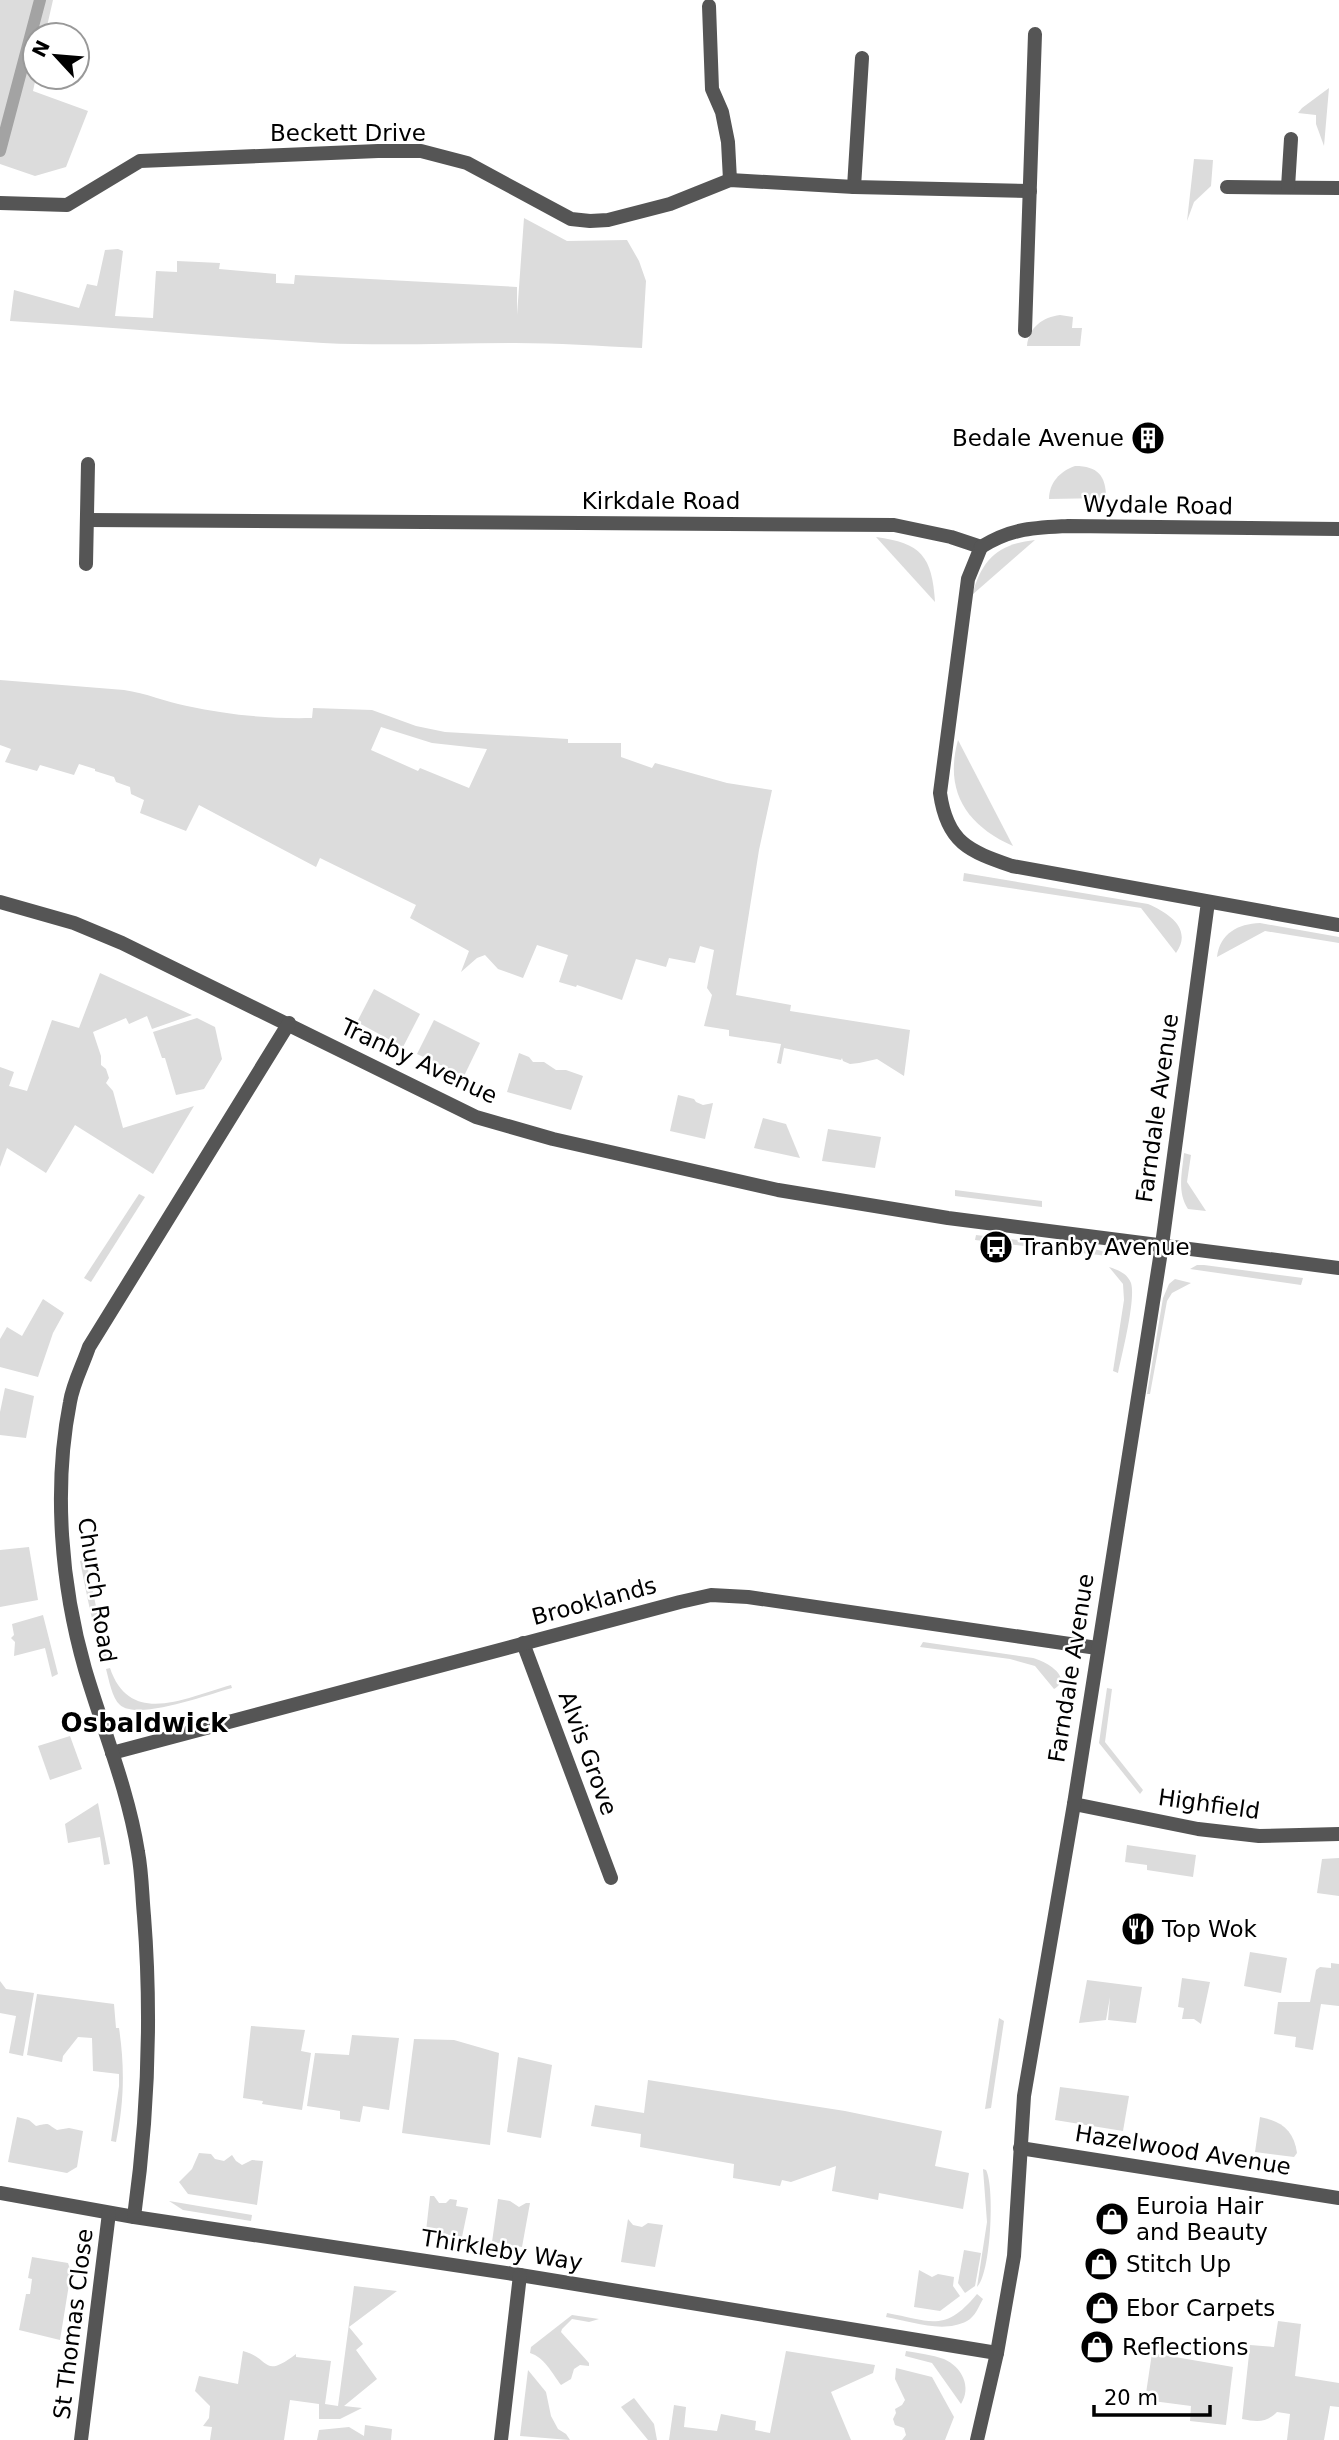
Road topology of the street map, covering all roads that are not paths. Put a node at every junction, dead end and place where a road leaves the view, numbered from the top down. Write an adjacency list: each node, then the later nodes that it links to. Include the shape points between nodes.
1 (709, 6): 5 (street, via 712,89 728,142)
2 (1035, 34): 10 (street)
3 (862, 58): 6 (street)
4 (1291, 139): 8 (street)
5 (730, 180): 6 (street, Beckett Drive); 11 (street, Beckett Drive, via 670,204 590,221 571,219 467,163 421,151 378,151 140,161 66,205)
6 (854, 187): 10 (street, Beckett Drive)
7 (1227, 187): 8 (street)
8 (1288, 187): 9 (street)
9 (1339, 188)
10 (1030, 191): 12 (street)
11 (4, 204)
12 (1026, 331)
13 (88, 464): 14 (street)
14 (88, 520): 16 (street, Kirkdale Road, via 894,525); 17 (street)
15 (1339, 530): 16 (street, Wydale Road, via 1068,526 1000,535)
16 (981, 547): 19 (street, via 968,579 940,793 943,813 955,837 980,855 1012,866)
17 (86, 564)
18 (0, 902): 21 (street, Tranby Avenue, via 74,923 122,943)
19 (1208, 902): 20 (street); 22 (street, Farndale Avenue)
20 (1339, 925)
21 (289, 1023): 22 (street, Tranby Avenue, via 476,1117 552,1139 778,1190 948,1218); 26 (street, Church Road, via 89,1347 70,1399 60,1517 69,1593 85,1667)
22 (1162, 1245): 23 (street, Tranby Avenue); 25 (street, Farndale Avenue)
23 (1339, 1268)
24 (523, 1643): 25 (street, Brooklands, via 711,1595); 26 (street, Brooklands); 29 (street, Alvis Grove)
25 (1097, 1648): 27 (street, Farndale Avenue)
26 (113, 1753): 34 (street, Church Road, via 139,1855 149,1999 148,2072)
27 (1074, 1804): 28 (street, Highfield, via 1259,1836); 30 (street, Farndale Avenue, via 1024,2096)
28 (1339, 1834)
29 (611, 1878)
30 (1020, 2148): 32 (street, Hazelwood Avenue); 36 (street, Farndale Avenue, via 1014,2256)
31 (0, 2193): 33 (street, Thirkleby Way)
32 (1339, 2198)
33 (109, 2213): 34 (street, Thirkleby Way); 37 (street, St Thomas Close)
34 (134, 2217): 35 (street, Thirkleby Way)
35 (520, 2276): 36 (street, Thirkleby Way); 38 (street)
36 (997, 2353): 39 (street, Farndale Avenue)
37 (81, 2440)
38 (501, 2440)
39 (977, 2440)

